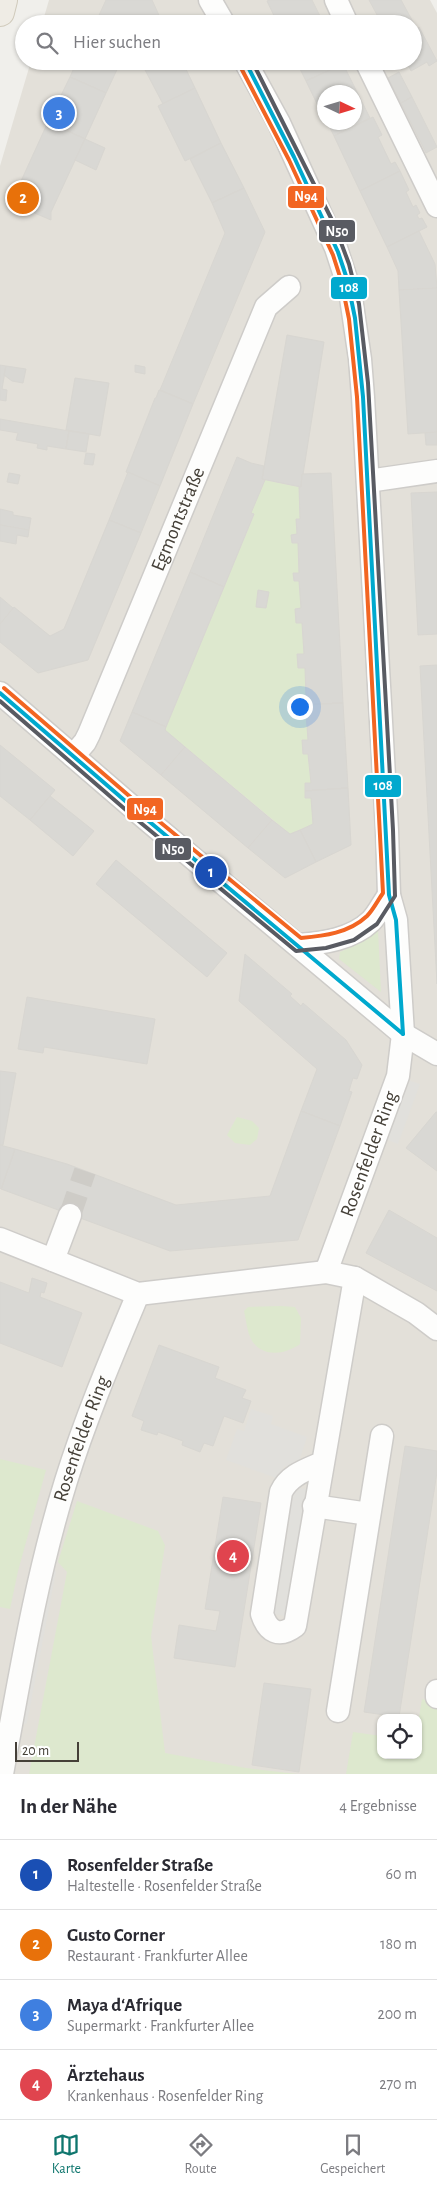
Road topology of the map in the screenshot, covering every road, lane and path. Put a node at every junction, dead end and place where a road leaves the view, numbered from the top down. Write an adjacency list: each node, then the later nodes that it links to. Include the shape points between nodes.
1 (3, 0): 4 (main road)
2 (210, 0): 5 (street)
3 (336, 0): 6 (street)
4 (0, 12)
5 (219, 15)
6 (343, 15)
7 (250, 70): 12 (street, Rosenfelder Ring, via 319,209 350,291 360,359)
8 (370, 70): 9 (street)
9 (437, 206)
10 (289, 287): 14 (street, Egmontstraße, via 266,307 85,742)
11 (437, 471): 12 (street)
12 (368, 481): 15 (street, Rosenfelder Ring)
13 (0, 692): 14 (street)
14 (73, 756): 16 (street)
15 (389, 895): 16 (street, via 372,920 352,934); 17 (street, Rosenfelder Ring, via 396,920)
16 (299, 945): 17 (street)
17 (403, 1034): 18 (street); 22 (street, Rosenfelder Ring, via 398,1076)
18 (437, 1054)
19 (70, 1215): 21 (street)
20 (0, 1239): 21 (street)
21 (54, 1260): 24 (street)
22 (326, 1272): 23 (street); 24 (street)
23 (355, 1278): 25 (street, via 416,1313); 27 (street)
24 (138, 1294): 33 (street, Rosenfelder Ring, via 86,1421 66,1483 27,1640)
25 (437, 1330)
26 (382, 1436): 29 (street)
27 (322, 1464): 28 (street); 28 (street, via 298,1473 284,1484 281,1492 262,1614 266,1626 273,1630 289,1630 295,1626)
28 (314, 1506): 29 (street)
29 (369, 1514): 32 (street)
30 (437, 1691): 31 (street)
31 (437, 1698)
32 (338, 1711)
33 (2, 1774)

